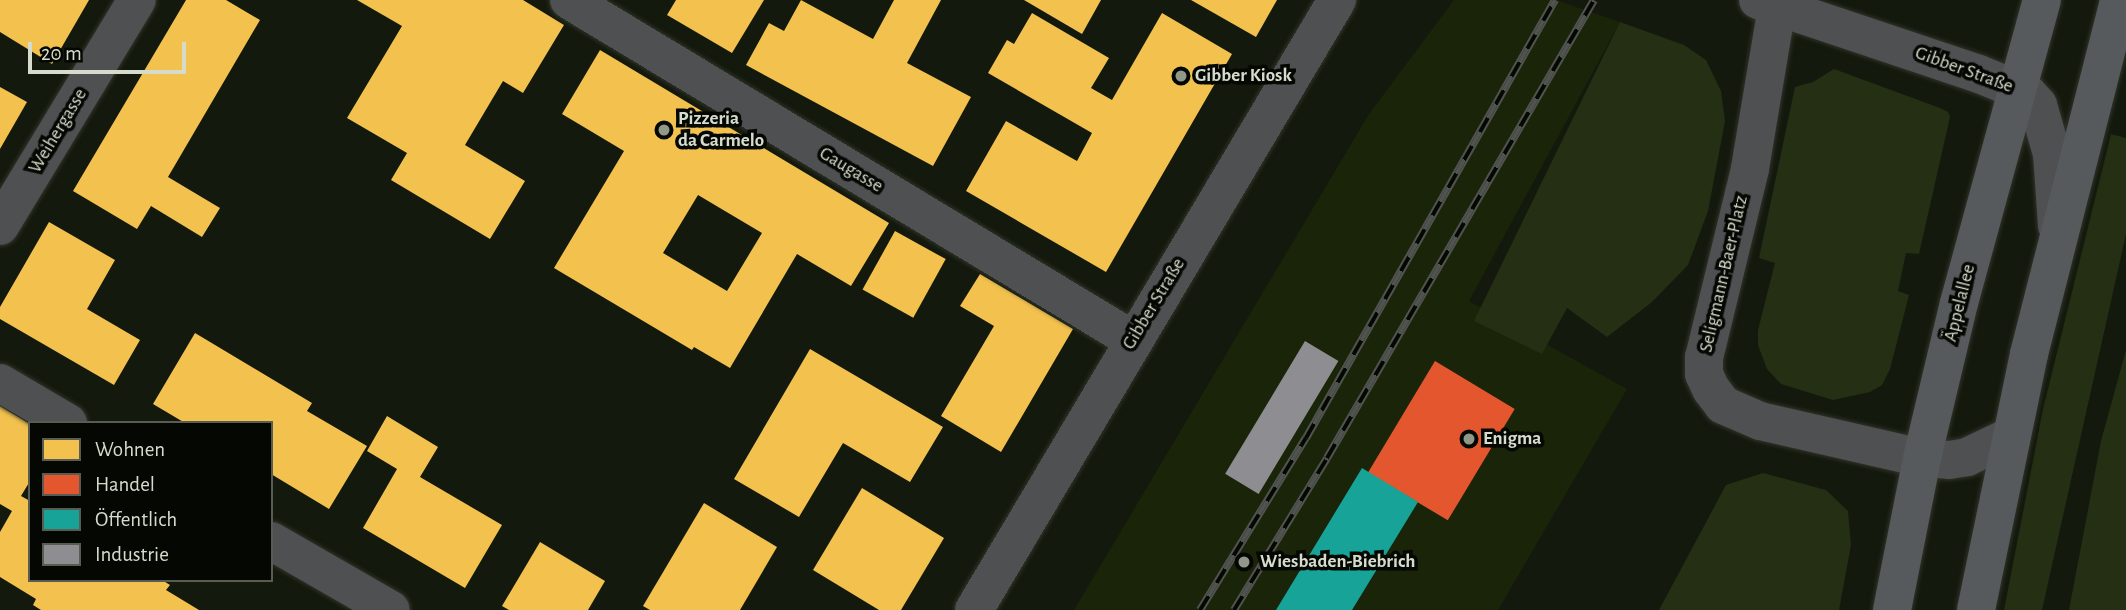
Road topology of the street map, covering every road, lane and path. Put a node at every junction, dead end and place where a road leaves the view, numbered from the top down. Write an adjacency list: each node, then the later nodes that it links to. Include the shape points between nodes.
1 (137, 0): 8 (street, Weihergasse)
2 (569, 0): 10 (street, Gaugasse)
3 (1337, 0): 10 (street, Gibber Straße)
4 (2042, 0): 7 (main road, Äppelallee)
5 (2119, 0): 9 (main road)
6 (1767, 4): 7 (street, Gibber Straße); 14 (street, Seligmann-Baer-Platz, via 1749,169 1710,326 1704,374 1723,405 1760,421)
7 (2017, 89): 9 (street, Gibber Straße, via 2038,104 2045,123 2056,187); 14 (main road, Äppelallee)
8 (0, 226)
9 (2057, 237): 13 (main road)
10 (1133, 340): 17 (street, Gibber Straße)
11 (0, 383): 12 (street)
12 (65, 421)
13 (2011, 436): 14 (street, Seligmann-Baer-Platz, via 1968,457); 19 (main road)
14 (1922, 458): 18 (main road, Äppelallee)
15 (273, 542): 16 (street)
16 (391, 610)
17 (974, 610)
18 (1892, 610)
19 (1976, 610)

